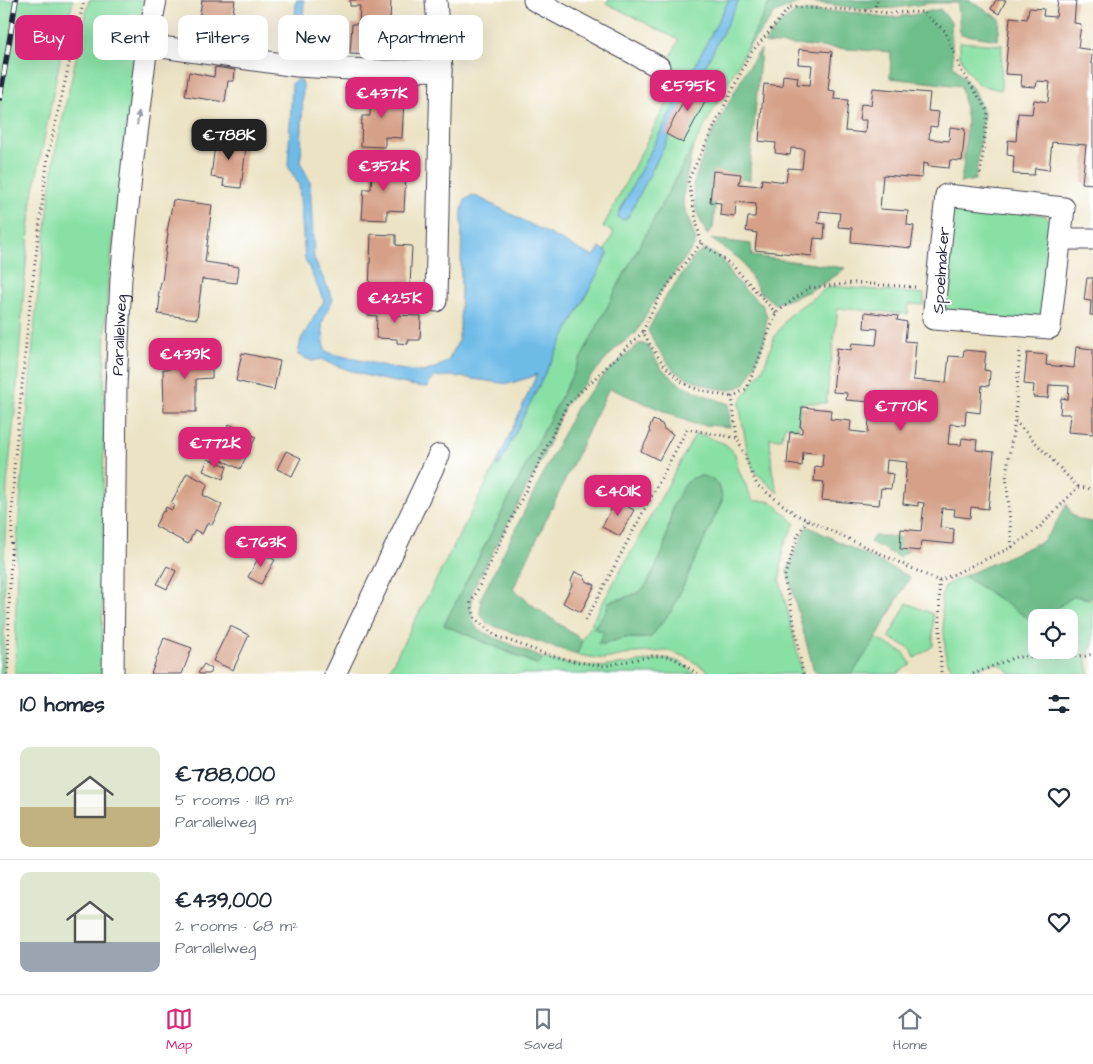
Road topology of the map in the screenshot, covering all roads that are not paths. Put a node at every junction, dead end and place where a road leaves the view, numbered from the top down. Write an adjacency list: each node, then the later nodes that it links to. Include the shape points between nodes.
1 (156, 0): 4 (street, Parallelweg)
2 (436, 0): 8 (street)
3 (534, 0): 7 (street)
4 (153, 15)
5 (168, 48): 8 (street, via 297,66 384,71)
6 (145, 60): 13 (street, Parallelweg, one-way to 6, via 116,387 121,278)
7 (660, 67)
8 (441, 70): 11 (street)
9 (1061, 239): 9 (street, Spoelmaker, via 1050,328 933,319 946,195 1064,208); 10 (street)
10 (1093, 240)
11 (436, 301)
12 (439, 455): 14 (street)
13 (113, 674)
14 (335, 674)

